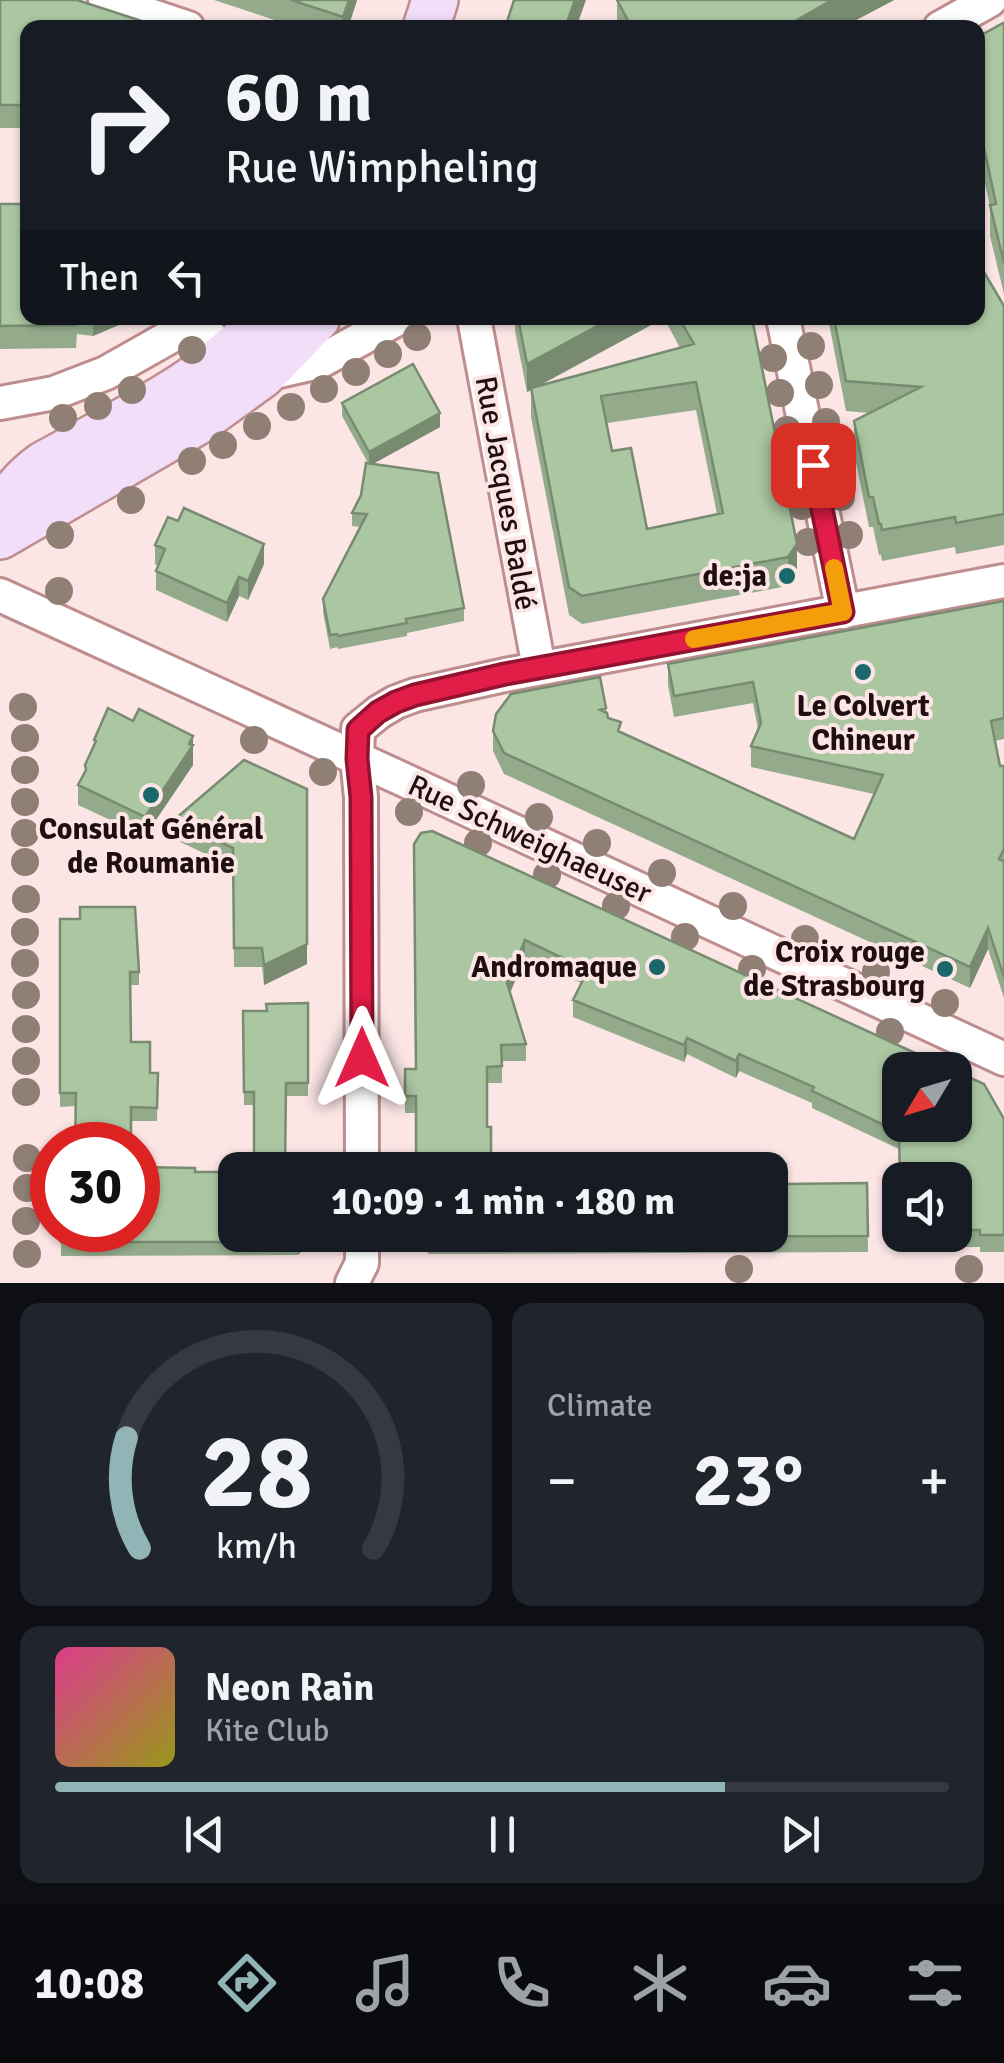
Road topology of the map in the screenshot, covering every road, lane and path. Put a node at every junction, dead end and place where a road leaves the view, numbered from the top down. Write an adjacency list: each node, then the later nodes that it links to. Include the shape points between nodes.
1 (105, 0): 3 (street)
2 (990, 0): 4 (street)
3 (164, 20)
4 (954, 20)
5 (191, 325): 13 (street, via 106,373)
6 (200, 325): 12 (street)
7 (263, 325): 12 (main road)
8 (306, 325): 12 (main road)
9 (386, 325): 12 (street, via 319,362)
10 (475, 325): 19 (street, Rue Jacques Baldé)
11 (784, 325): 18 (street)
12 (245, 364): 14 (main road, via 171,393 24,478); 15 (main road, via 200,420)
13 (0, 402)
14 (0, 522)
15 (0, 536)
16 (1004, 580): 18 (street)
17 (0, 596): 20 (street, Rue Schweighaeuser)
18 (843, 612): 19 (street)
19 (539, 668): 20 (street, via 396,702 358,730)
20 (357, 759): 21 (street, Rue Schweighaeuser); 22 (street)
21 (1004, 1059)
22 (362, 1152)
23 (362, 1252): 24 (street)
24 (352, 1283)

